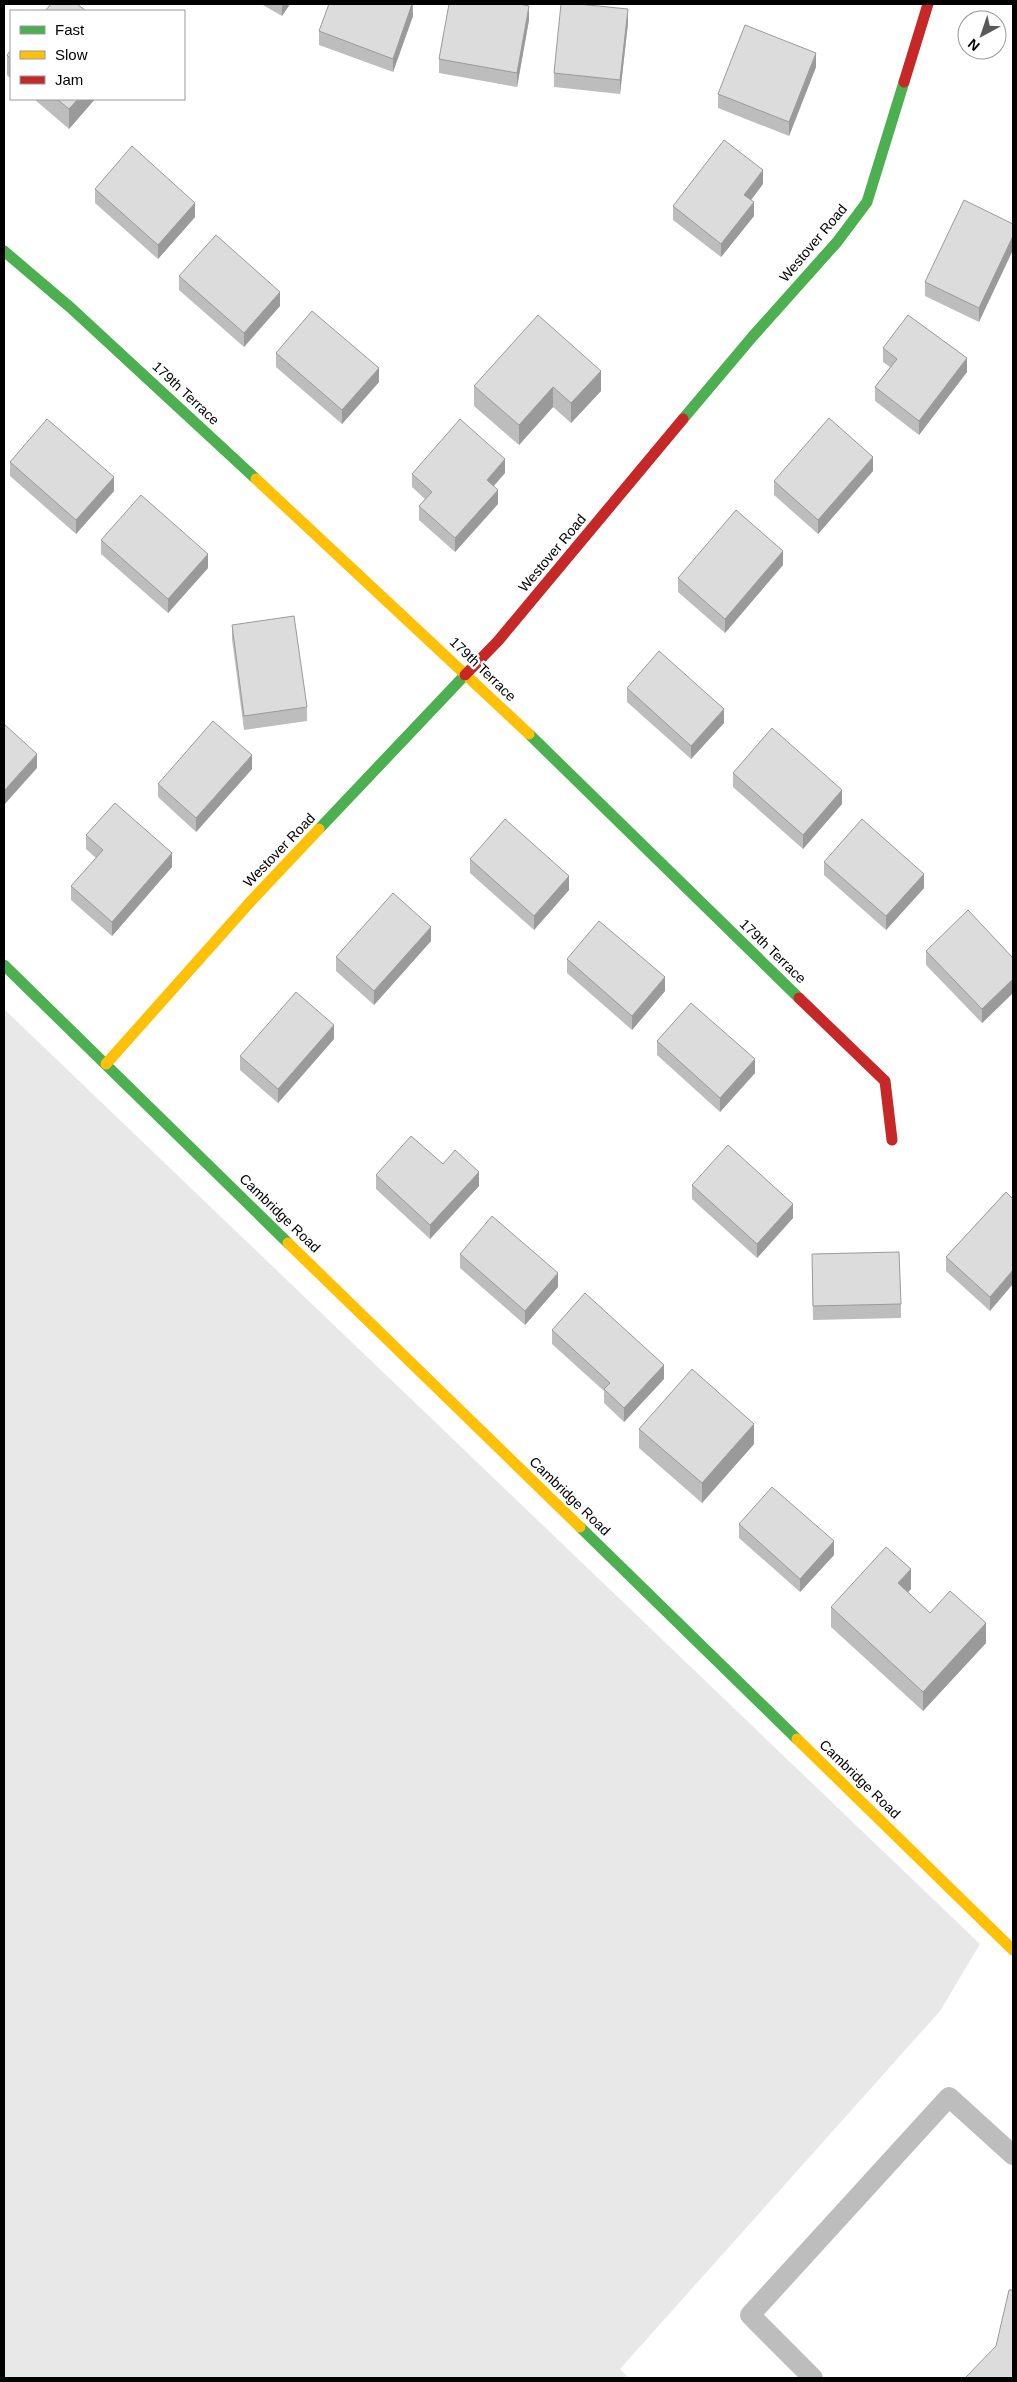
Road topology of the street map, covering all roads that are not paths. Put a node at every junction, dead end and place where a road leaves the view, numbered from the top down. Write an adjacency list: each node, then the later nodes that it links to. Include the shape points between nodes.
1 (928, 4): 3 (street, Westover Road, via 867,202 837,242 753,336)
2 (4, 251): 3 (street, 179th Terrace, via 71,308)
3 (467, 674): 5 (street, Westover Road, via 252,900); 6 (street, 179th Terrace, via 885,1081)
4 (4, 965): 5 (street, Cambridge Road)
5 (106, 1064): 7 (street, Cambridge Road)
6 (892, 1140)
7 (1013, 1950)
8 (1013, 2155): 9 (lane, via 949,2097 750,2315)
9 (813, 2378)

